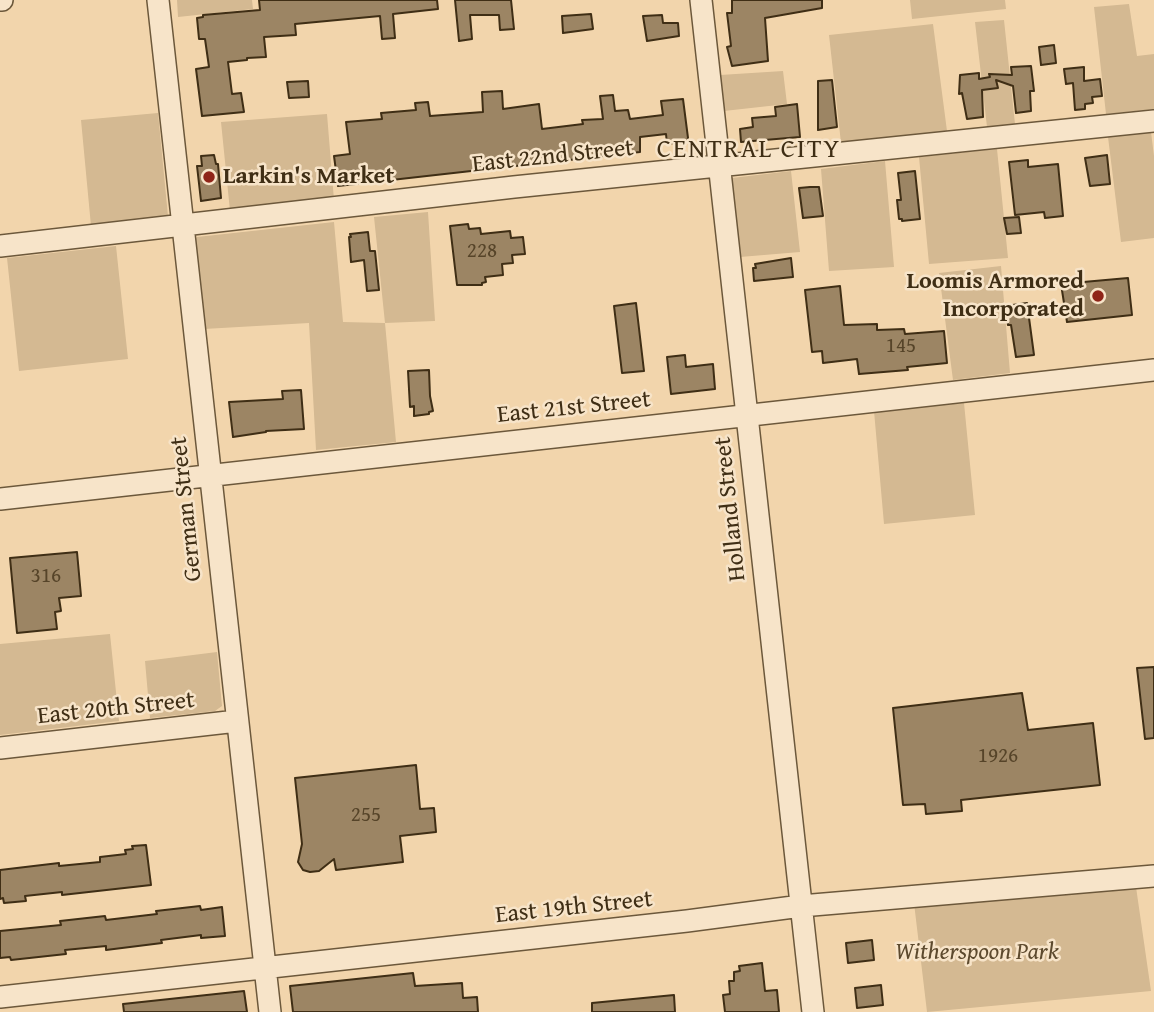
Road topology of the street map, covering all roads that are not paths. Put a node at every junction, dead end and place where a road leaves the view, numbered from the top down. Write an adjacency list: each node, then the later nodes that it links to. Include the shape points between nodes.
1 (158, 0): 5 (street, German Street)
2 (701, 0): 4 (street, Holland Street)
3 (1154, 121): 4 (street, East 22nd Street)
4 (719, 166): 5 (street, East 22nd Street); 8 (street, Holland Street)
5 (183, 225): 6 (street, East 22nd Street); 9 (street, German Street)
6 (0, 246)
7 (1154, 370): 8 (street, East 21st Street)
8 (747, 415): 9 (street, East 21st Street); 14 (street, Holland Street)
9 (210, 475): 10 (street, East 21st Street); 11 (street, German Street)
10 (0, 499)
11 (237, 721): 12 (street, East 20th Street); 15 (street, German Street)
12 (0, 748)
13 (1154, 876): 14 (street, East 19th Street)
14 (801, 906): 15 (street, East 19th Street); 18 (street, Holland Street)
15 (265, 968): 16 (street, East 19th Street); 17 (street, German Street)
16 (0, 997)
17 (270, 1012)
18 (813, 1012)

